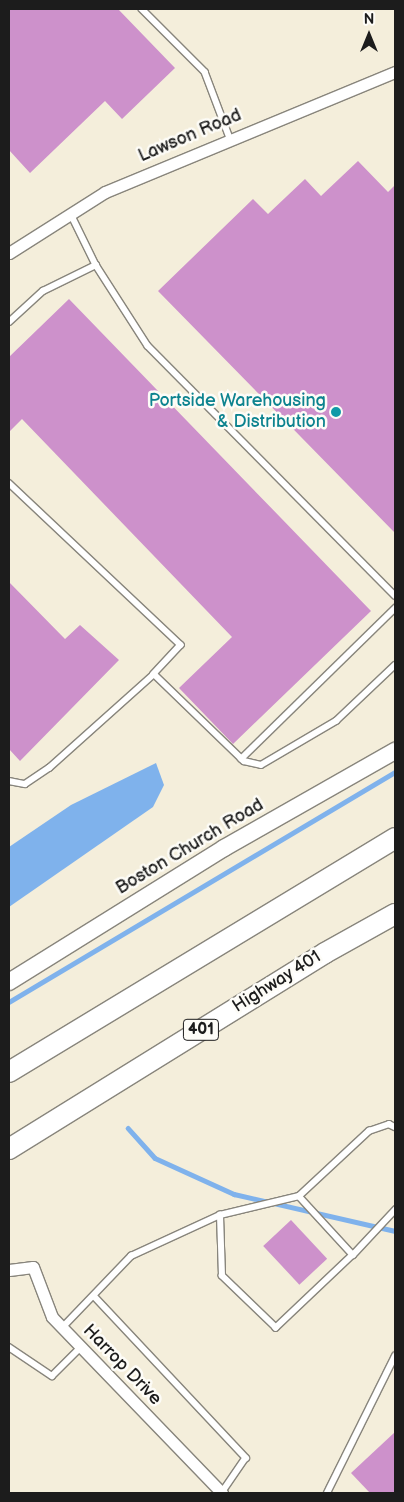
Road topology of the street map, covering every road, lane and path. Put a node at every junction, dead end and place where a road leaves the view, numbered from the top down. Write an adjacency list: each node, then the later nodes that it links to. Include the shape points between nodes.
1 (142, 9): 3 (lane, via 204,72)
2 (395, 72): 3 (street, Lawson Road)
3 (230, 138): 4 (street, Lawson Road, via 163,165)
4 (70, 212): 5 (street, Lawson Road); 6 (lane)
5 (9, 253)
6 (96, 265): 7 (lane, via 43,291); 9 (lane, via 148,346)
7 (9, 322)
8 (9, 483): 12 (lane, via 181,645)
9 (395, 596)
10 (395, 608): 14 (lane)
11 (395, 665): 14 (lane, via 336,721 261,765)
12 (154, 674): 14 (lane); 15 (lane, via 49,768 25,784)
13 (395, 751): 18 (street, Boston Church Road, via 224,848)
14 (241, 759)
15 (9, 781)
16 (395, 838): 19 (highway)
17 (395, 914): 21 (highway, Highway 401 / 401, via 325,952)
18 (9, 982)
19 (9, 1072)
20 (395, 1127): 22 (lane, via 388,1124 369,1131)
21 (9, 1149)
22 (299, 1196): 24 (lane); 25 (lane)
23 (395, 1210): 25 (lane)
24 (220, 1215): 25 (lane, via 222,1276 276,1328); 27 (lane, via 131,1256)
25 (353, 1255)
26 (9, 1270): 28 (street, Harrop Drive, via 33,1267 52,1317)
27 (96, 1297): 28 (lane); 32 (lane, via 246,1458)
28 (62, 1328): 30 (street, Harrop Drive)
29 (9, 1347): 30 (lane, via 52,1376)
30 (81, 1347): 32 (street, Harrop Drive)
31 (395, 1356): 33 (lane)
32 (222, 1493)
33 (327, 1493)

